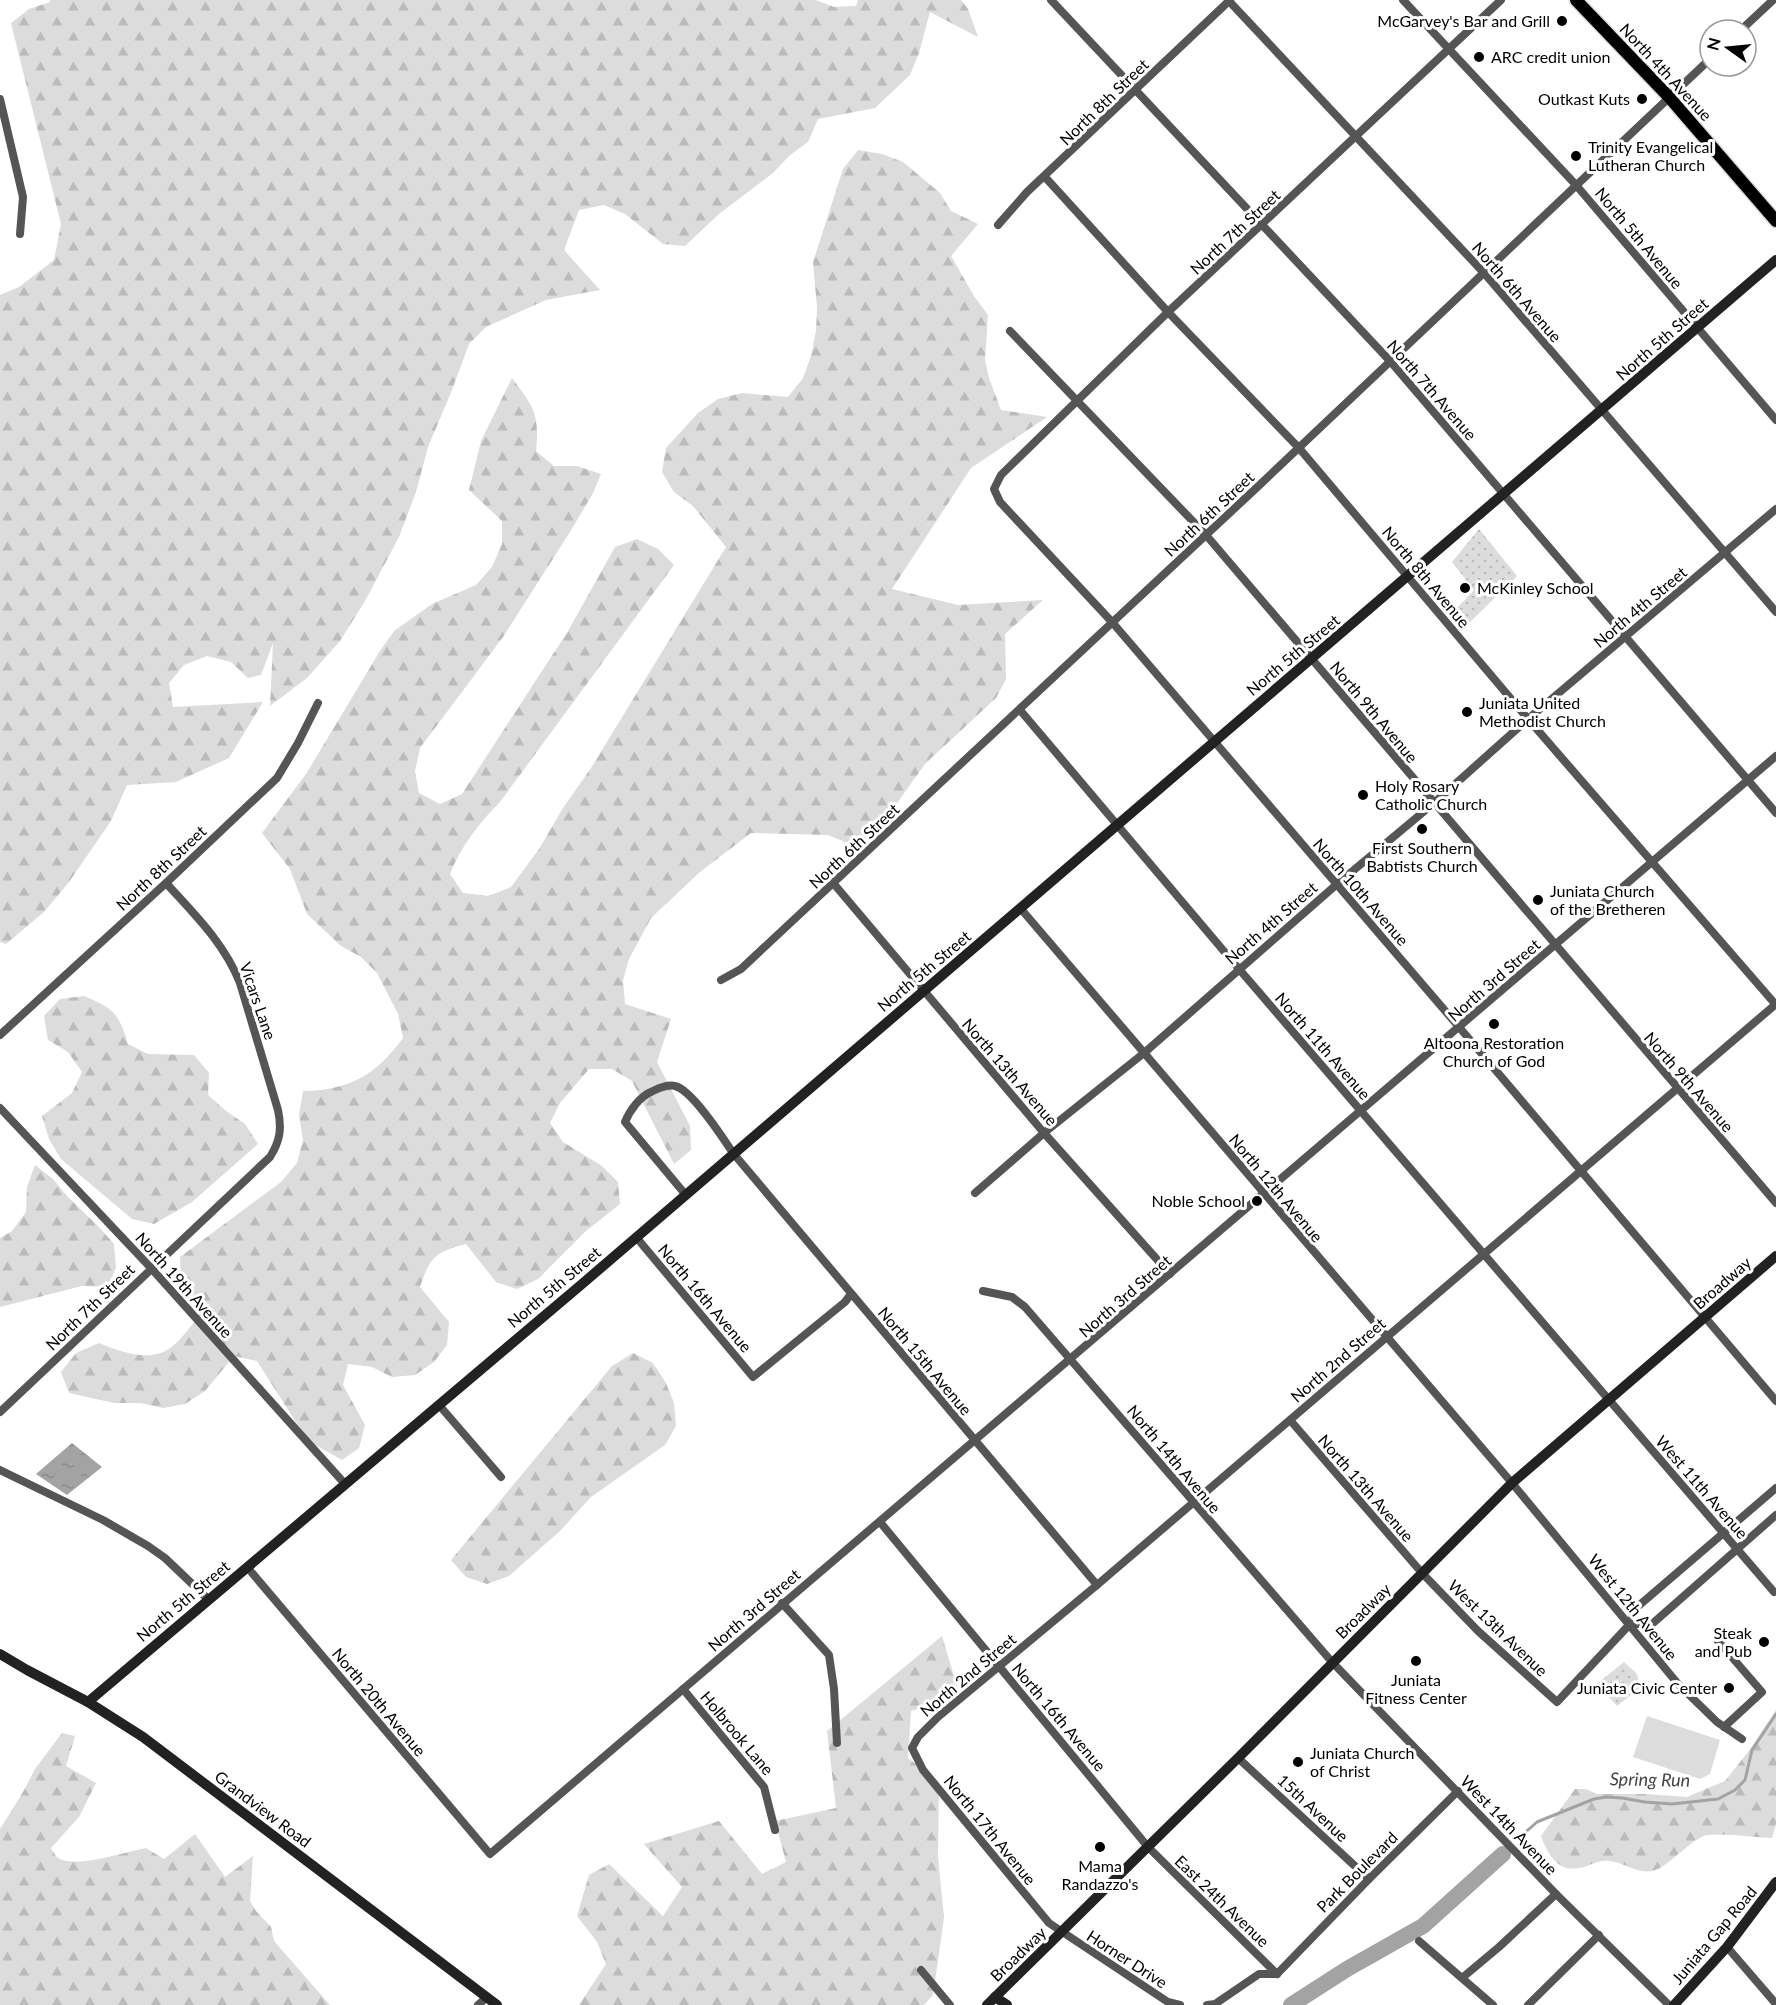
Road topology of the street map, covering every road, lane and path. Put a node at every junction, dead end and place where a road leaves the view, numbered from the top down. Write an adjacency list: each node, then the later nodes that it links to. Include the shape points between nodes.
1 (1051, 0): 10 (street, North 7th Avenue)
2 (1229, 0): 10 (street, North 8th Street); 13 (street, North 6th Avenue)
3 (1403, 0): 8 (street, North 5th Avenue)
4 (1501, 0): 8 (street, North 7th Street)
5 (1576, 0): 11 (main road, North 4th Avenue)
6 (1773, 0): 7 (street)
7 (1754, 18)
8 (1449, 49): 13 (street, North 7th Street); 15 (street, North 5th Avenue)
9 (1698, 71): 11 (street, North 6th Street)
10 (1136, 89): 14 (street, North 8th Street); 17 (street, North 7th Avenue)
11 (1670, 98): 15 (street, North 6th Street); 16 (main road, North 4th Avenue)
12 (0, 99): 19 (street, via 23,198)
13 (1356, 137): 17 (street, North 7th Street); 21 (street, North 6th Avenue)
14 (1045, 177): 18 (street, North 8th Street); 22 (street, North 8th Avenue)
15 (1576, 185): 21 (street, North 6th Street); 23 (street, North 5th Avenue)
16 (1776, 222)
17 (1262, 224): 22 (street, North 7th Street); 25 (street, North 7th Avenue)
18 (998, 225)
19 (20, 234)
20 (1776, 260): 23 (street, North 5th Street)
21 (1484, 273): 25 (street, North 6th Street); 27 (street, North 6th Avenue)
22 (1168, 312): 26 (street, North 7th Street); 29 (street, North 8th Avenue)
23 (1698, 327): 27 (street, North 5th Street); 28 (street, North 5th Avenue)
24 (1010, 331): 26 (street, North 9th Avenue)
25 (1390, 361): 29 (street, North 6th Street); 31 (street, North 7th Avenue)
26 (1078, 401): 30 (street, North 7th Street, via 1001,475); 33 (street, North 9th Avenue)
27 (1601, 410): 31 (street, North 5th Street); 34 (street, North 6th Avenue)
28 (1776, 420)
29 (1299, 448): 33 (street, North 6th Street); 35 (street, North 8th Avenue)
30 (994, 489): 37 (street, North 10th Avenue, via 1000,502)
31 (1504, 493): 35 (street, North 5th Street); 38 (street, North 7th Avenue)
32 (1776, 509): 34 (street, North 4th Street)
33 (1206, 535): 37 (street, North 6th Street); 39 (street, North 9th Avenue)
34 (1725, 553): 36 (street, North 6th Avenue); 38 (street, North 4th Street)
35 (1407, 576): 39 (street, North 5th Street); 42 (street, North 8th Avenue)
36 (1776, 612)
37 (1112, 622): 41 (street, North 6th Street); 43 (street, North 10th Avenue)
38 (1626, 636): 42 (street, North 4th Street); 45 (street, North 7th Avenue)
39 (1312, 659): 43 (street, North 5th Street); 46 (street, North 9th Avenue)
40 (318, 703): 50 (street, North 8th Street, via 277,778)
41 (1020, 710): 48 (street, North 11th Avenue); 51 (street, North 6th Street)
42 (1528, 719): 46 (street, North 4th Street); 49 (street, North 8th Avenue)
43 (1214, 742): 48 (street, North 5th Street); 52 (street, North 10th Avenue)
44 (1776, 756): 45 (street, North 3rd Street)
45 (1748, 780): 47 (street, North 7th Avenue); 49 (street, North 3rd Street)
46 (1434, 803): 52 (street, North 4th Street); 54 (street, North 9th Avenue)
47 (1776, 813)
48 (1118, 825): 53 (street, North 5th Street); 55 (street, North 11th Avenue)
49 (1653, 861): 54 (street, North 3rd Street); 58 (street, North 8th Avenue)
50 (166, 883): 60 (street, North 8th Street); 66 (street, Vicars Lane, via 221,945 232,964 278,1110 281,1125)
51 (834, 884): 56 (street, North 6th Street, via 741,969); 57 (street, North 13th Avenue)
52 (1336, 885): 55 (street, North 4th Street); 59 (street, North 10th Avenue)
53 (1021, 909): 57 (street, North 5th Street); 61 (street, North 12th Avenue)
54 (1555, 945): 59 (street, North 3rd Street); 62 (street, North 9th Avenue)
55 (1239, 969): 61 (street, North 4th Street); 64 (street, North 11th Avenue)
56 (721, 980)
57 (923, 991): 65 (street, North 13th Avenue); 67 (street, North 5th Street)
58 (1776, 1004): 62 (street, North 2nd Street)
59 (1460, 1027): 64 (street, North 3rd Street); 68 (street, North 10th Avenue)
60 (0, 1035)
61 (1144, 1053): 65 (street, North 4th Street); 71 (street, North 12th Avenue)
62 (1677, 1088): 68 (street, North 2nd Street); 72 (street, North 9th Avenue)
63 (0, 1108): 76 (street, North 19th Avenue)
64 (1361, 1110): 71 (street, North 3rd Street); 74 (street, North 11th Avenue)
65 (1044, 1133): 69 (street, North 4th Street); 77 (street, North 13th Avenue)
66 (276, 1147): 76 (street, North 7th Street)
67 (733, 1153): 70 (street, North 5th Street); 70 (street, North 15th Avenue, via 686,1092 675,1086 647,1094 625,1122); 79 (street, North 15th Avenue)
68 (1580, 1172): 74 (street, North 2nd Street); 80 (street, North 10th Avenue)
69 (975, 1193)
70 (685, 1194): 73 (street, North 5th Street)
71 (1263, 1194): 77 (street, North 3rd Street); 81 (street, North 12th Avenue)
72 (1776, 1203)
73 (636, 1237): 79 (street, North 16th Avenue, via 753,1377); 85 (street, North 5th Street)
74 (1483, 1254): 81 (street, North 2nd Street); 83 (street, North 11th Avenue)
75 (1776, 1256): 80 (street, Broadway)
76 (151, 1268): 86 (street, North 7th Street); 92 (street, North 19th Avenue)
77 (1170, 1274): 82 (street, North 3rd Street)
78 (983, 1291): 82 (street, North 14th Avenue, via 1012,1297)
79 (851, 1294): 88 (street, North 15th Avenue)
80 (1705, 1318): 83 (street, Broadway); 84 (street, North 10th Avenue)
81 (1386, 1337): 87 (street, North 2nd Street); 91 (street, North 12th Avenue)
82 (1072, 1359): 88 (street, North 3rd Street); 94 (street, North 14th Avenue)
83 (1609, 1399): 91 (street, Broadway); 97 (street, West 11th Avenue)
84 (1776, 1401)
85 (439, 1405): 90 (street); 92 (street, North 5th Street)
86 (0, 1412)
87 (1290, 1420): 94 (street, North 2nd Street); 100 (street, North 13th Avenue)
88 (975, 1442): 96 (street, North 3rd Street); 101 (street, North 15th Avenue)
89 (0, 1470): 103 (street, via 148,1546)
90 (501, 1477)
91 (1512, 1483): 100 (street, Broadway); 105 (street, West 12th Avenue)
92 (345, 1484): 99 (street, North 5th Street)
93 (1776, 1488): 97 (street)
94 (1192, 1502): 101 (street, North 2nd Street); 108 (street, North 14th Avenue)
95 (1776, 1515): 98 (street)
96 (880, 1522): 104 (street, North 3rd Street); 109 (street, North 16th Avenue)
97 (1724, 1533): 98 (street, West 11th Avenue); 105 (street, via 1636,1608)
98 (1737, 1548): 102 (street, West 11th Avenue); 105 (street, via 1652,1623)
99 (247, 1567): 103 (street, North 5th Street); 120 (street, North 20th Avenue)
100 (1422, 1573): 105 (street, West 13th Avenue, via 1478,1631 1557,1702); 108 (street, Broadway)
101 (1097, 1585): 109 (street, North 2nd Street)
102 (1774, 1592)
103 (208, 1599): 111 (street, North 5th Street)
104 (782, 1603): 110 (street, North 3rd Street); 115 (street, via 829,1655)
105 (1630, 1624): 112 (street, West 12th Avenue, via 1691,1698)
106 (1718, 1641): 112 (street, via 1762,1692)
107 (0, 1654): 111 (street, Grandview Road)
108 (1332, 1662): 116 (street, Broadway); 117 (street, West 14th Avenue)
109 (999, 1667): 113 (street, North 2nd Street); 119 (street, North 16th Avenue)
110 (683, 1689): 118 (street, Holbrook Lane, via 764,1787); 120 (street, North 3rd Street)
111 (88, 1701): 131 (street, Grandview Road, via 143,1737)
112 (1724, 1727): 114 (street, West 12th Avenue)
113 (918, 1737): 124 (street, North 17th Avenue, via 912,1748 923,1770 1049,1923)
114 (1742, 1739)
115 (837, 1743)
116 (1238, 1758): 119 (street, Broadway); 121 (street, 15th Avenue)
117 (1458, 1791): 121 (street, Park Boulevard); 123 (street, West 14th Avenue)
118 (775, 1830)
119 (1148, 1847): 124 (street, Broadway); 129 (street, East 24th Avenue)
120 (490, 1854)
121 (1369, 1879): 129 (street, Park Boulevard)
122 (1776, 1882): 127 (street, Juniata Gap Road)
123 (1556, 1893): 125 (street, West 14th Avenue); 130 (street)
124 (1062, 1932): 132 (street, Broadway); 137 (street, Horner Drive, via 1168,2002)
125 (1599, 1935): 140 (street); 141 (street, West 14th Avenue)
126 (1419, 1941): 130 (street)
127 (1727, 1947): 133 (street); 142 (street, Juniata Gap Road)
128 (921, 1970): 135 (street)
129 (1277, 1974): 138 (street, via 1259,1974 1215,2004)
130 (1462, 1978): 139 (street)
131 (482, 2001): 134 (street, Grandview Road)
132 (991, 2001): 136 (street)
133 (1776, 2004)
134 (497, 2005)
135 (950, 2005)
136 (1007, 2005)
137 (1180, 2005)
138 (1207, 2005)
139 (1493, 2005)
140 (1528, 2005)
141 (1669, 2005)
142 (1674, 2005)

